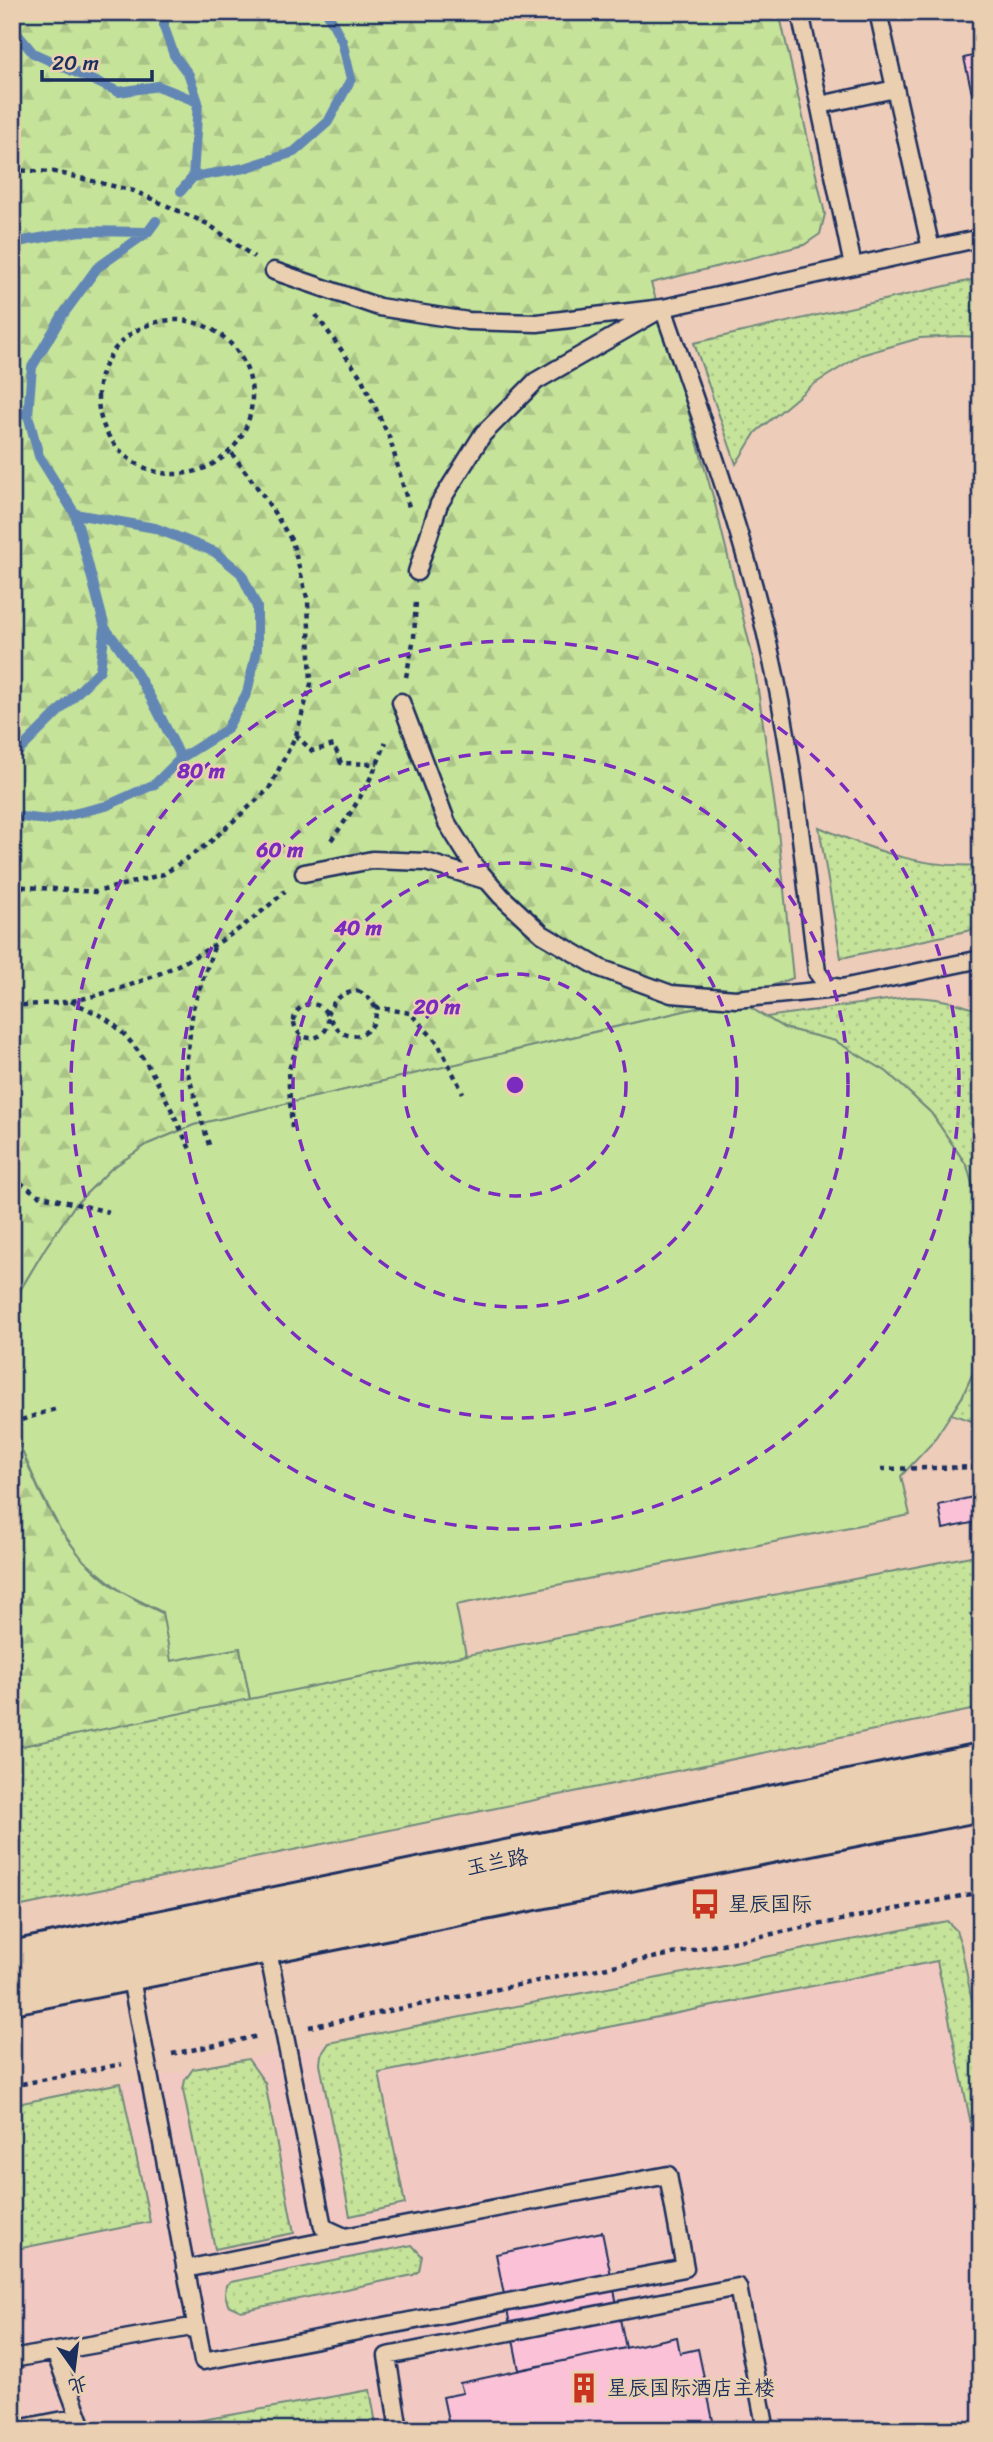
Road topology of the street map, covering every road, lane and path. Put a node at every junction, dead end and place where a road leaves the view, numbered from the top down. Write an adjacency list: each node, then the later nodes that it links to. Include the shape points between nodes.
1 (800, 12): 4 (lane)
2 (878, 12): 3 (lane)
3 (895, 89): 4 (lane); 7 (lane)
4 (820, 106): 8 (lane)
5 (12, 170): 9 (path, via 55,172 134,191 208,224)
6 (981, 238): 7 (lane)
7 (931, 248): 8 (lane)
8 (853, 266): 10 (lane)
9 (274, 271): 10 (lane, via 379,307 468,321 537,323); 12 (path, via 321,320 361,377 390,439 409,504)
10 (663, 308): 12 (lane, via 536,381 483,434 439,504); 21 (lane, via 732,507 770,652 791,761 817,972 827,986)
11 (230, 451): 11 (path, via 243,433 252,392 238,352 204,326 184,321 162,321 123,340 109,356 97,399 106,431 127,458 168,474 202,468); 14 (path, via 292,541 308,601 311,684)
12 (417, 572): 13 (path, via 414,638)
13 (401, 702): 15 (path); 17 (lane, via 447,823)
14 (296, 735): 15 (path, via 312,751 334,745 341,763); 18 (path, via 269,789 164,874 96,892)
15 (378, 764): 16 (path, via 345,822)
16 (304, 873): 17 (lane, via 386,860 426,862); 19 (path, via 262,913)
17 (488, 881): 21 (lane, via 542,934 600,968 671,994 736,999)
18 (12, 886)
19 (214, 947): 22 (path, via 145,981); 29 (path, via 193,1008 186,1067)
20 (981, 959): 21 (lane)
21 (842, 988)
22 (70, 1001): 23 (path); 30 (path, via 106,1019 124,1035 159,1084)
23 (12, 1006)
24 (375, 1007): 25 (path, via 369,996 345,992); 25 (path, via 371,1028 352,1036 342,1033); 27 (path, via 410,1013 438,1043)
25 (327, 1014): 26 (path, via 325,1031 318,1037); 26 (path, via 313,1004 296,1011 293,1020)
26 (301, 1036): 28 (path, via 288,1072)
27 (463, 1093)
28 (292, 1128)
29 (209, 1145)
30 (190, 1149)
31 (12, 1177): 32 (path, via 38,1195)
32 (109, 1212)
33 (55, 1409): 34 (path)
34 (12, 1423)
35 (981, 1467): 36 (path)
36 (881, 1469)
37 (981, 1763): 40 (street, 玉兰路)
38 (981, 1801): 40 (street, 玉兰路)
39 (981, 1892): 44 (path)
40 (263, 1927): 41 (street, 玉兰路); 44 (lane)
41 (127, 1954): 42 (street, 玉兰路); 43 (street, 玉兰路); 45 (lane)
42 (12, 1961)
43 (12, 1994)
44 (284, 2032): 45 (path); 47 (lane, via 323,2227)
45 (146, 2059): 46 (path); 48 (lane)
46 (12, 2086)
47 (345, 2237): 48 (lane); 49 (lane, via 668,2175 685,2268 204,2361)
48 (185, 2269): 49 (lane)
49 (197, 2326): 50 (lane)
50 (55, 2352): 51 (lane); 52 (lane)
51 (12, 2359)
52 (82, 2423): 53 (lane)
53 (12, 2430)
54 (399, 2430): 55 (lane, via 387,2356 738,2287)
55 (765, 2430)

